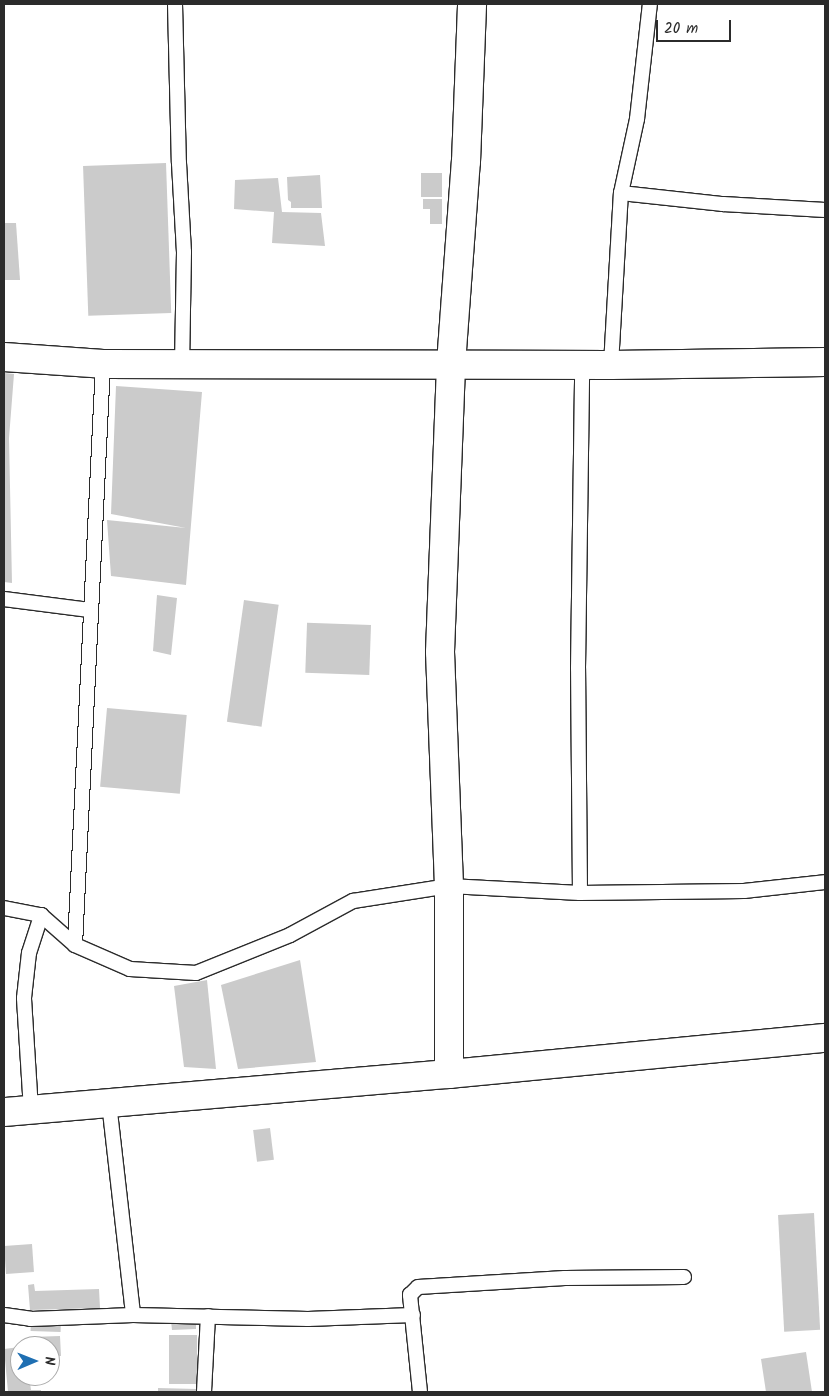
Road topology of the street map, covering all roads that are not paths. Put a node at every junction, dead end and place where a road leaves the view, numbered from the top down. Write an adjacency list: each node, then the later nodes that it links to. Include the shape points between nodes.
1 (175, 4): 9 (lane, via 178,163 184,252)
2 (472, 4): 10 (street, via 466,162)
3 (650, 4): 4 (lane, via 637,120)
4 (621, 193): 5 (lane); 12 (lane)
5 (825, 210)
6 (4, 357): 8 (street)
7 (825, 362): 12 (street)
8 (103, 364): 9 (street); 14 (lane)
9 (182, 364): 10 (street)
10 (452, 364): 11 (street); 16 (street, via 440,652)
11 (582, 365): 12 (street); 17 (lane, via 578,668)
12 (611, 365)
13 (4, 599): 14 (lane)
14 (90, 610): 20 (lane)
15 (825, 882): 17 (lane, via 744,891)
16 (448, 886): 17 (lane); 20 (lane, via 353,901 290,935 196,973 130,968); 22 (street)
17 (580, 893)
18 (4, 908): 19 (lane)
19 (41, 915): 20 (lane); 24 (lane, via 29,953 24,998)
20 (75, 945)
21 (825, 1038): 22 (street)
22 (448, 1074): 23 (street)
23 (109, 1103): 24 (street); 28 (lane)
24 (31, 1110): 25 (street)
25 (4, 1112)
26 (684, 1277): 29 (lane, via 564,1278 418,1287 410,1295)
27 (4, 1311): 28 (lane, via 31,1319)
28 (133, 1315): 30 (lane)
29 (413, 1315): 30 (lane, via 308,1320); 32 (lane)
30 (208, 1316): 31 (lane)
31 (204, 1392)
32 (420, 1392)

